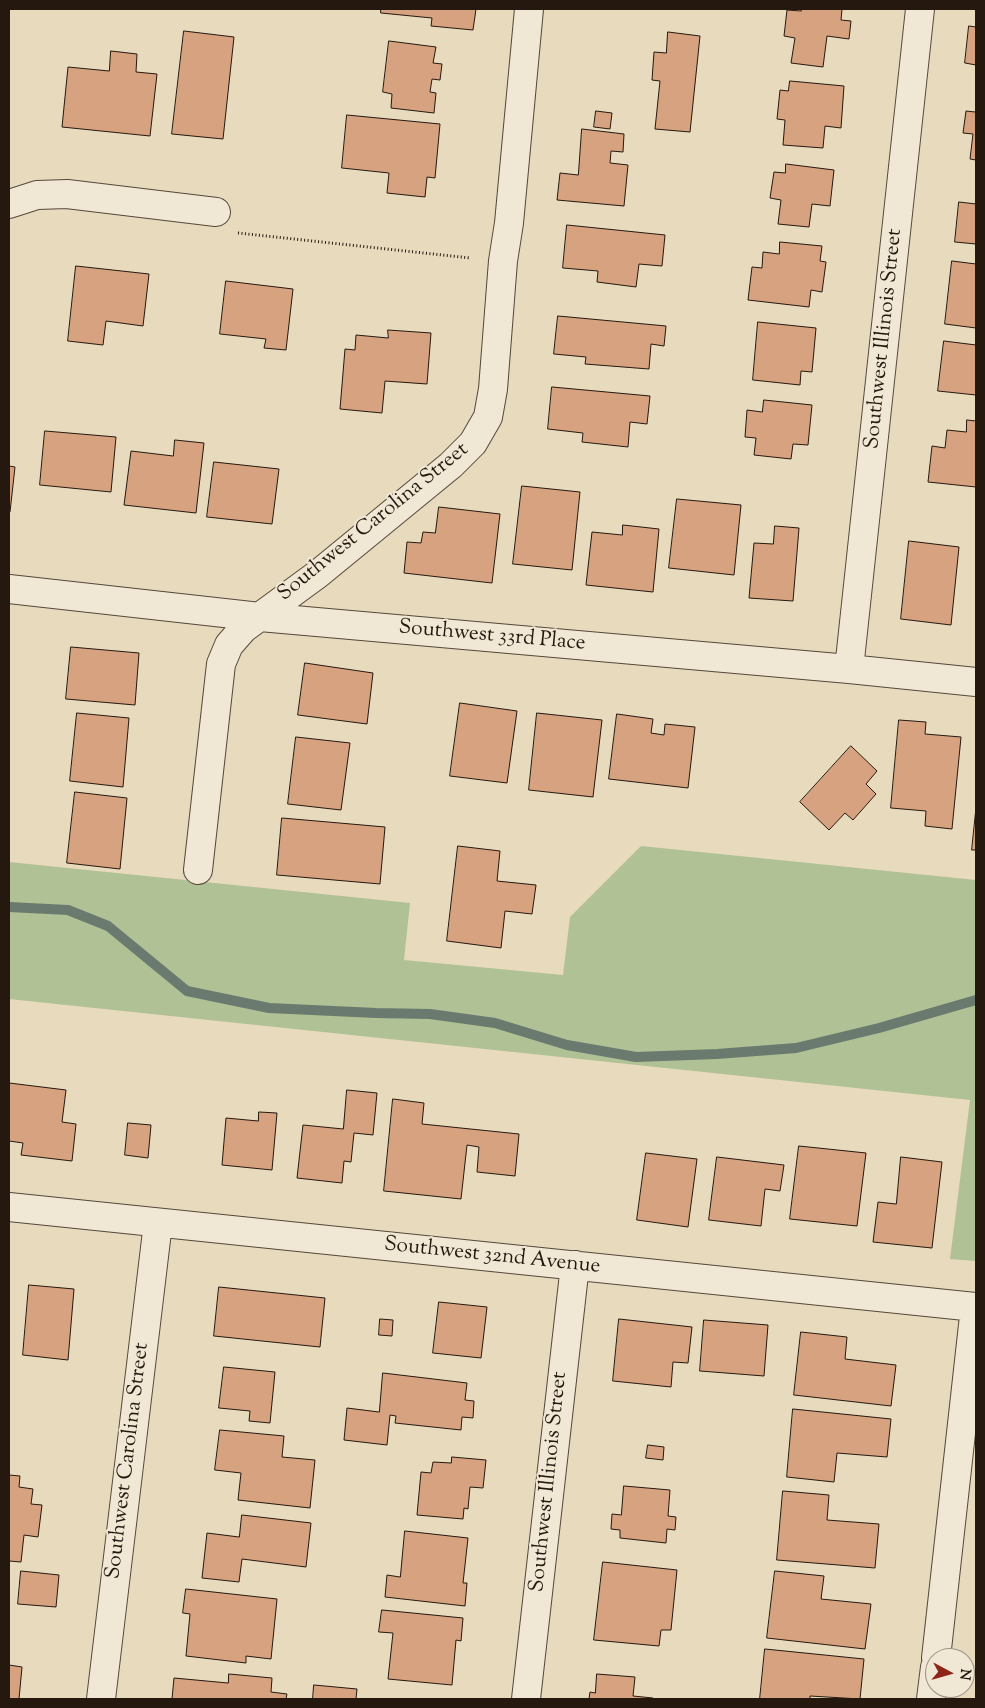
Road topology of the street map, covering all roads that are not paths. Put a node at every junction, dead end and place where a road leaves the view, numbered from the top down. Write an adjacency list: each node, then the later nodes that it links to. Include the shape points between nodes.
1 (530, 9): 6 (street, Southwest Carolina Street, via 488,417 473,443 451,465)
2 (920, 9): 7 (street, Southwest Illinois Street)
3 (9, 204): 4 (street, via 37,194 67,194)
4 (216, 212)
5 (9, 589): 6 (street, Southwest 33rd Place)
6 (260, 617): 7 (street, Southwest 33rd Place); 9 (street, Southwest Carolina Street, via 229,645 221,664)
7 (849, 669): 8 (street, Southwest 33rd Place)
8 (976, 682)
9 (198, 870)
10 (9, 1207): 11 (street, Southwest 32nd Avenue)
11 (158, 1223): 12 (street, Southwest 32nd Avenue); 14 (street, Southwest Carolina Street)
12 (575, 1265): 13 (street, Southwest 32nd Avenue, via 974,1307); 15 (street, Southwest Illinois Street)
13 (937, 1648)
14 (101, 1699)
15 (526, 1699)

